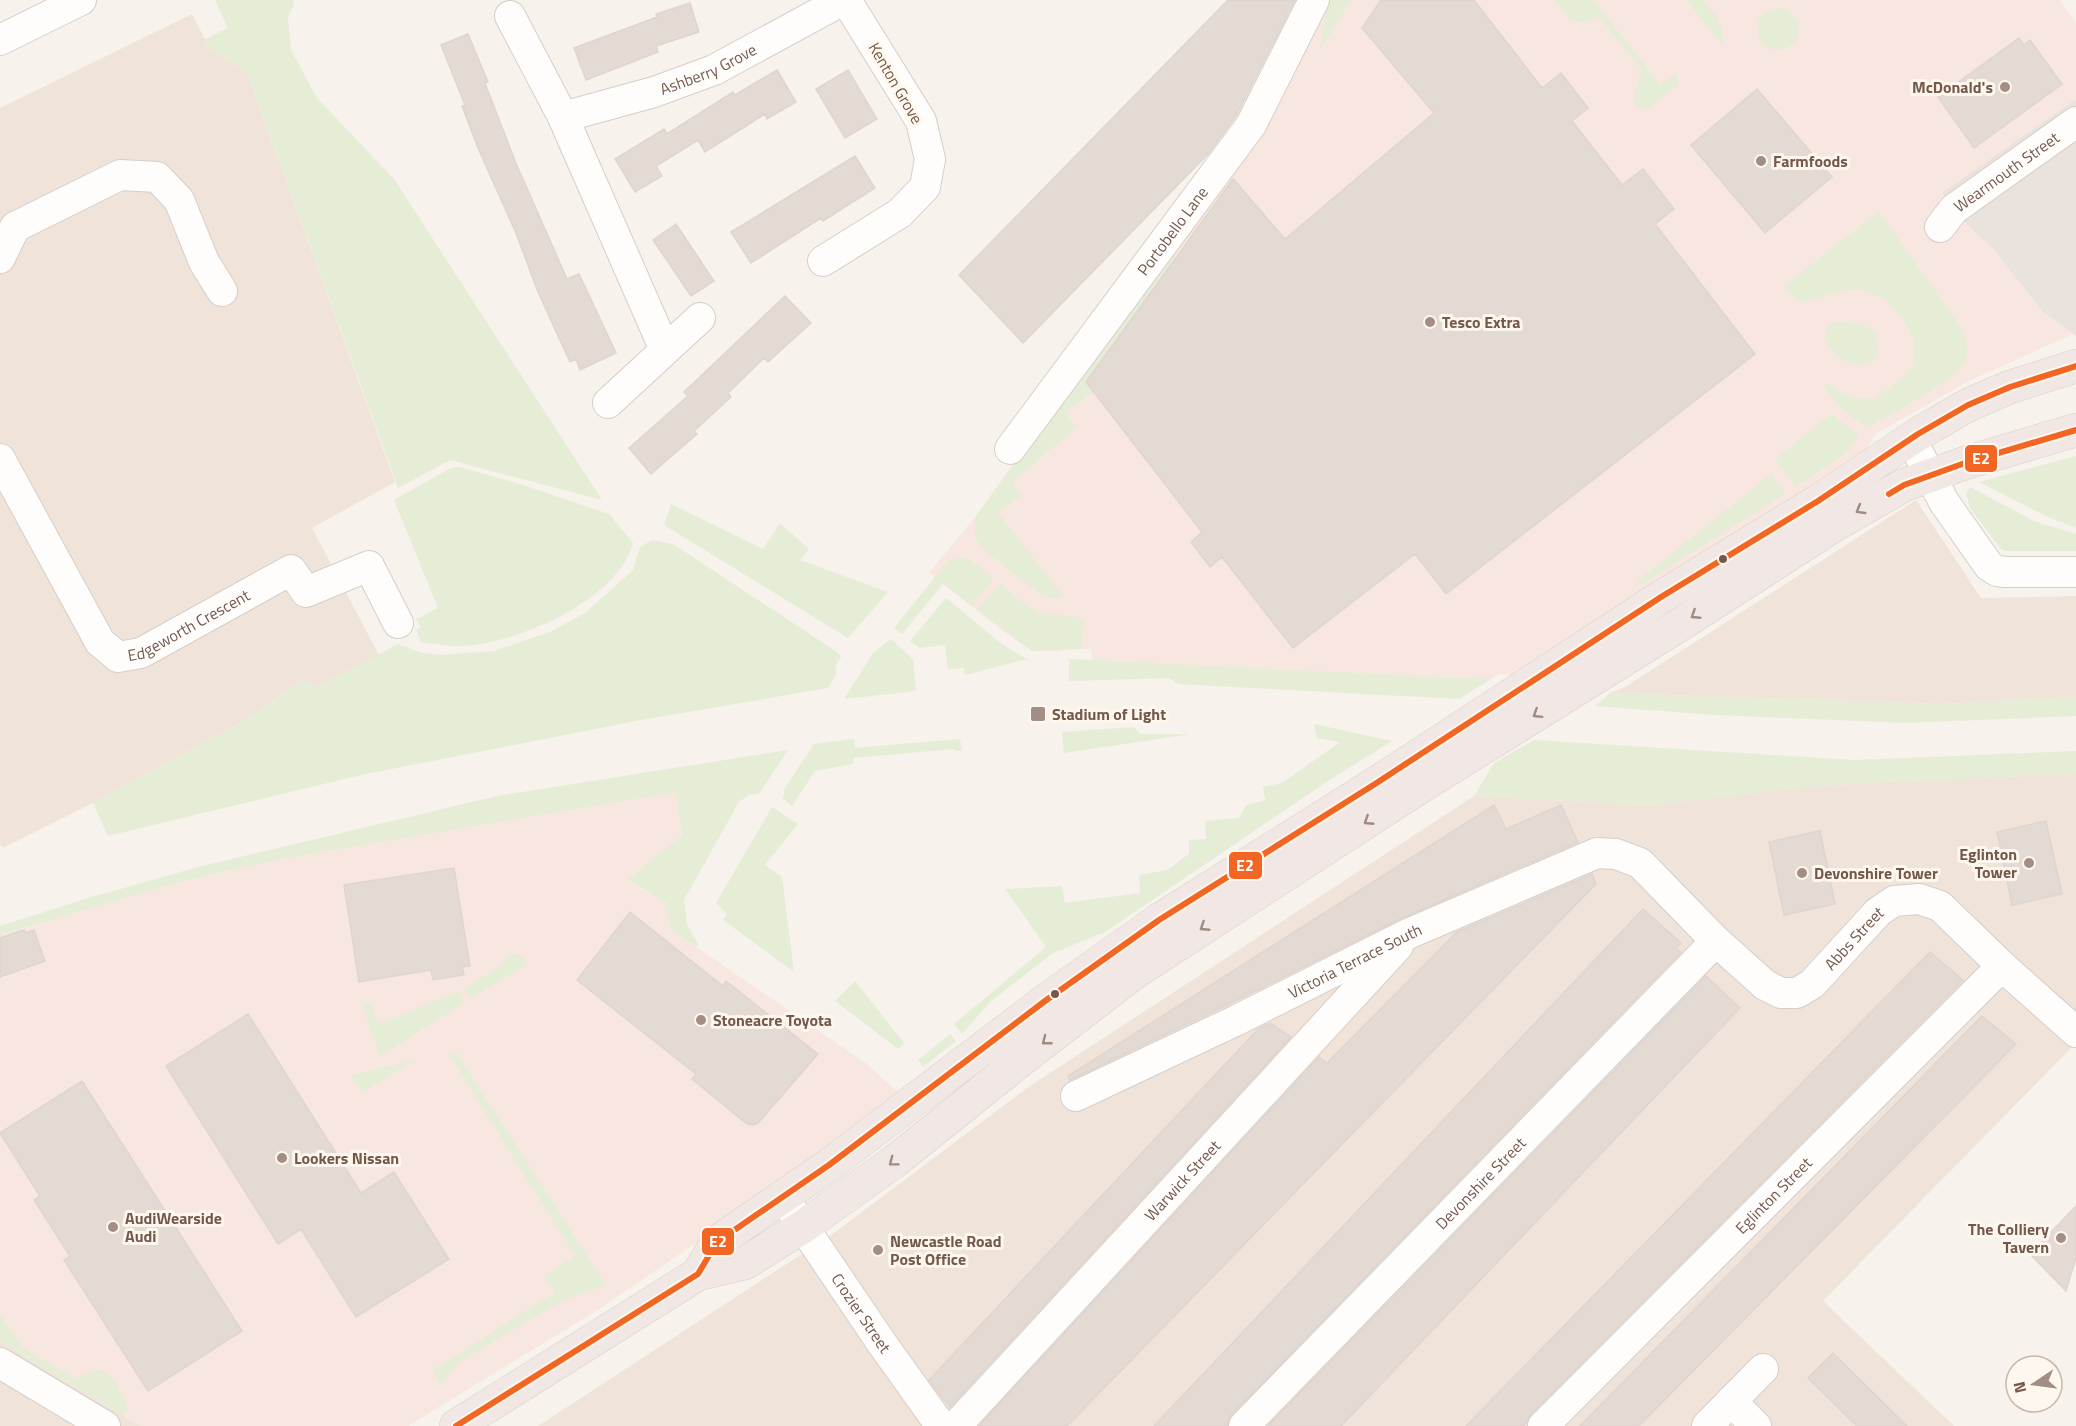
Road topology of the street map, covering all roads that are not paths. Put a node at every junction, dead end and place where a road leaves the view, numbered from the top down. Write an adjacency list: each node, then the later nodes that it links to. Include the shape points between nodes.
1 (81, 0): 5 (street)
2 (845, 0): 6 (street, Ashberry Grove, via 714,70 654,92); 10 (street, Kenton Grove, via 921,121 930,159 925,187 900,213)
3 (1314, 0): 18 (street, Portobello Lane, via 1251,125)
4 (510, 16): 6 (street)
5 (0, 39)
6 (563, 117): 13 (street)
7 (2076, 122): 8 (street, Wearmouth Street, via 1954,209)
8 (1941, 227)
9 (0, 258): 11 (street, via 15,227 120,175 157,177 179,200 204,262)
10 (823, 261)
11 (222, 291)
12 (700, 318): 13 (street)
13 (664, 350): 15 (street)
14 (2076, 366): 17 (highway, via 1968,405)
15 (608, 403)
16 (2076, 430): 20 (highway)
17 (1911, 439): 20 (street); 29 (highway, via 1140,934)
18 (1010, 449)
19 (0, 459): 22 (street, Edgeworth Crescent, via 100,642 118,657 141,653 291,570 306,592 369,566)
20 (1931, 475): 21 (street, via 1944,502 1996,571); 30 (highway, one-way to 30, via 1904,485 1833,526 1134,973 895,1161)
21 (2076, 572)
22 (398, 623)
23 (1640, 864): 24 (street, Victoria Terrace South, via 1616,854 1597,854); 25 (street, Abbs Street)
24 (1410, 933): 28 (street, Victoria Terrace South); 38 (street, Warwick Street)
25 (1716, 941): 26 (street, Abbs Street, via 1765,985 1780,993 1797,993 1812,984 1878,912 1894,901 1919,899 1940,906); 39 (street, Devonshire Street)
26 (2002, 966): 27 (street, Abbs Street); 40 (street, Eglinton Street)
27 (2076, 1032)
28 (1076, 1096)
29 (783, 1197): 30 (street, Crozier Street); 31 (highway, via 717,1242)
30 (804, 1226): 31 (highway, via 745,1263); 37 (street, Crozier Street)
31 (698, 1274): 36 (highway)
32 (0, 1363): 35 (street)
33 (1763, 1369): 34 (street)
34 (1731, 1401): 41 (street); 42 (street)
35 (105, 1426)
36 (456, 1426)
37 (941, 1426)
38 (956, 1426)
39 (1244, 1426)
40 (1543, 1426)
41 (1707, 1426)
42 (1756, 1426)

